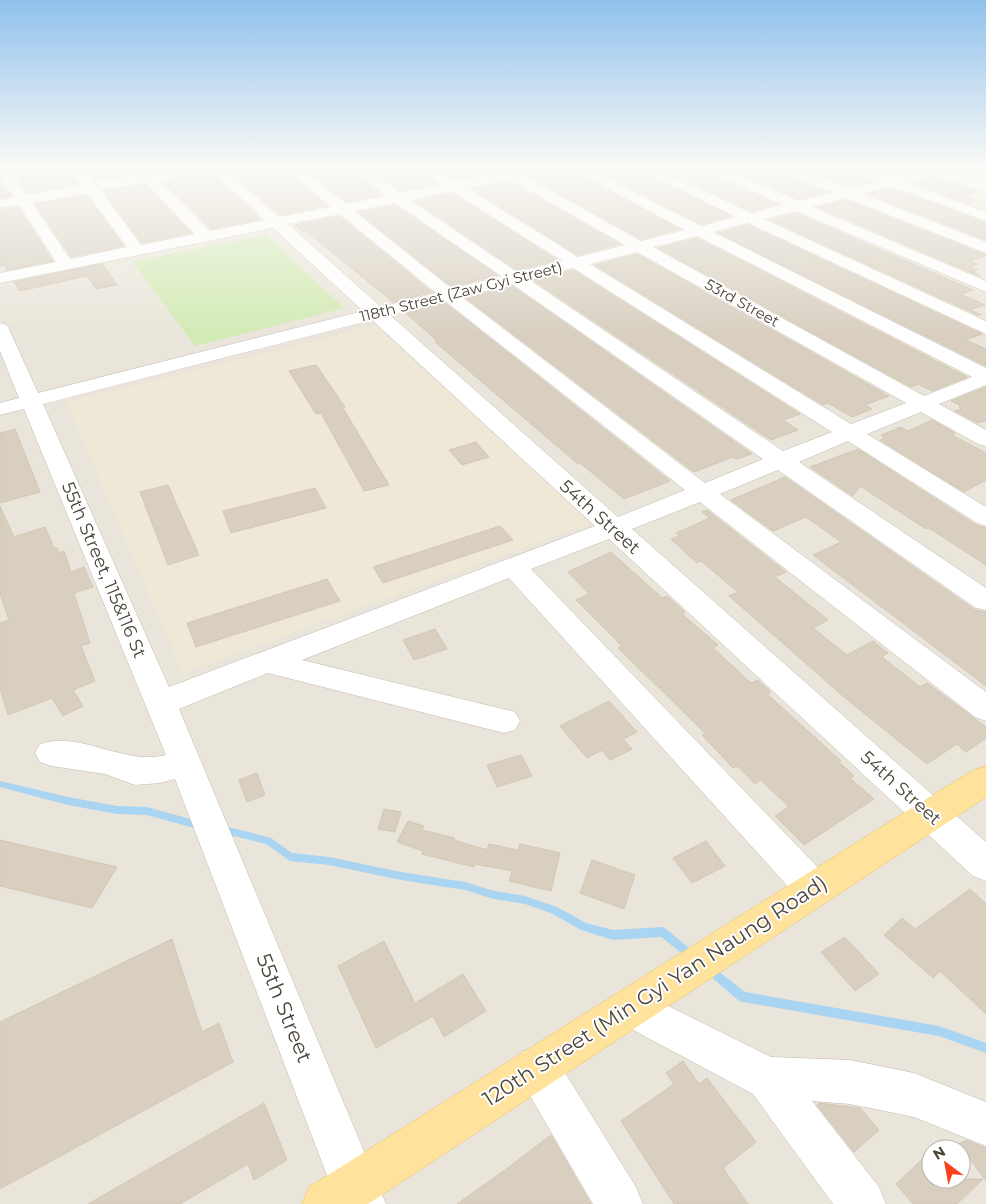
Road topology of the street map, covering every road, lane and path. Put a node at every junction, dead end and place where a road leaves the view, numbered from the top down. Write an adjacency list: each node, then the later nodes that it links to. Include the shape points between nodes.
1 (38, 223): 20 (street)
2 (117, 223): 18 (street)
3 (194, 223): 15 (street)
4 (276, 223): 15 (street); 25 (street, 54th Street)
5 (359, 223): 24 (street)
6 (435, 223): 22 (street)
7 (511, 223): 19 (street)
8 (597, 223): 16 (street, 53rd Street)
9 (685, 223): 14 (street)
10 (733, 223): 14 (street, 118th Street (Zaw Gyi Street))
11 (759, 223): 26 (street)
12 (837, 223): 23 (street)
13 (923, 223): 17 (street)
14 (701, 231): 16 (street, 118th Street (Zaw Gyi Street)); 28 (street)
15 (207, 237): 18 (street)
16 (639, 247): 19 (street, 118th Street (Zaw Gyi Street)); 30 (street, 53rd Street)
17 (986, 248)
18 (138, 251): 20 (street)
19 (575, 263): 22 (street, 118th Street (Zaw Gyi Street)); 32 (street)
20 (66, 265): 21 (street)
21 (0, 278)
22 (515, 278): 24 (street, 118th Street (Zaw Gyi Street)); 34 (street)
23 (986, 287)
24 (449, 295): 25 (street, 118th Street (Zaw Gyi Street)); 35 (street)
25 (375, 314): 29 (street, 118th Street (Zaw Gyi Street)); 37 (street, 54th Street)
26 (986, 328)
27 (0, 329): 29 (street, 55th Street, 115&116 St)
28 (986, 377): 30 (street)
29 (31, 401): 31 (street, 118th Street (Zaw Gyi Street)); 41 (street, 55th Street, 115&116 St)
30 (923, 403): 32 (street); 33 (street, 53rd Street)
31 (0, 409)
32 (850, 433): 34 (street); 36 (street)
33 (986, 438)
34 (780, 460): 35 (street); 39 (street)
35 (702, 492): 37 (street); 42 (street)
36 (986, 518)
37 (613, 528): 38 (street); 48 (street, 54th Street)
38 (513, 566): 40 (street); 50 (street)
39 (986, 601)
40 (265, 662): 41 (street); 43 (street)
41 (161, 703): 45 (street, 55th Street, 115&116 St)
42 (986, 709)
43 (504, 721)
44 (51, 753): 45 (street, via 105,761 135,771 160,770)
45 (186, 763): 47 (street, 55th Street, 115&116 St)
46 (986, 780): 48 (main road, 120th Street (Min Gyi Yan Naung Road))
47 (206, 813): 55 (street, 55th Street)
48 (930, 814): 49 (street, 54th Street); 50 (main road, 120th Street (Min Gyi Yan Naung Road))
49 (986, 865)
50 (814, 889): 51 (main road, 120th Street (Min Gyi Yan Naung Road))
51 (646, 998): 52 (main road, 120th Street (Min Gyi Yan Naung Road)); 53 (street)
52 (537, 1067): 55 (main road, 120th Street (Min Gyi Yan Naung Road)); 56 (street)
53 (768, 1079): 54 (street, via 850,1082 914,1095); 57 (street)
54 (986, 1124)
55 (347, 1198)
56 (619, 1204)
57 (862, 1204)

